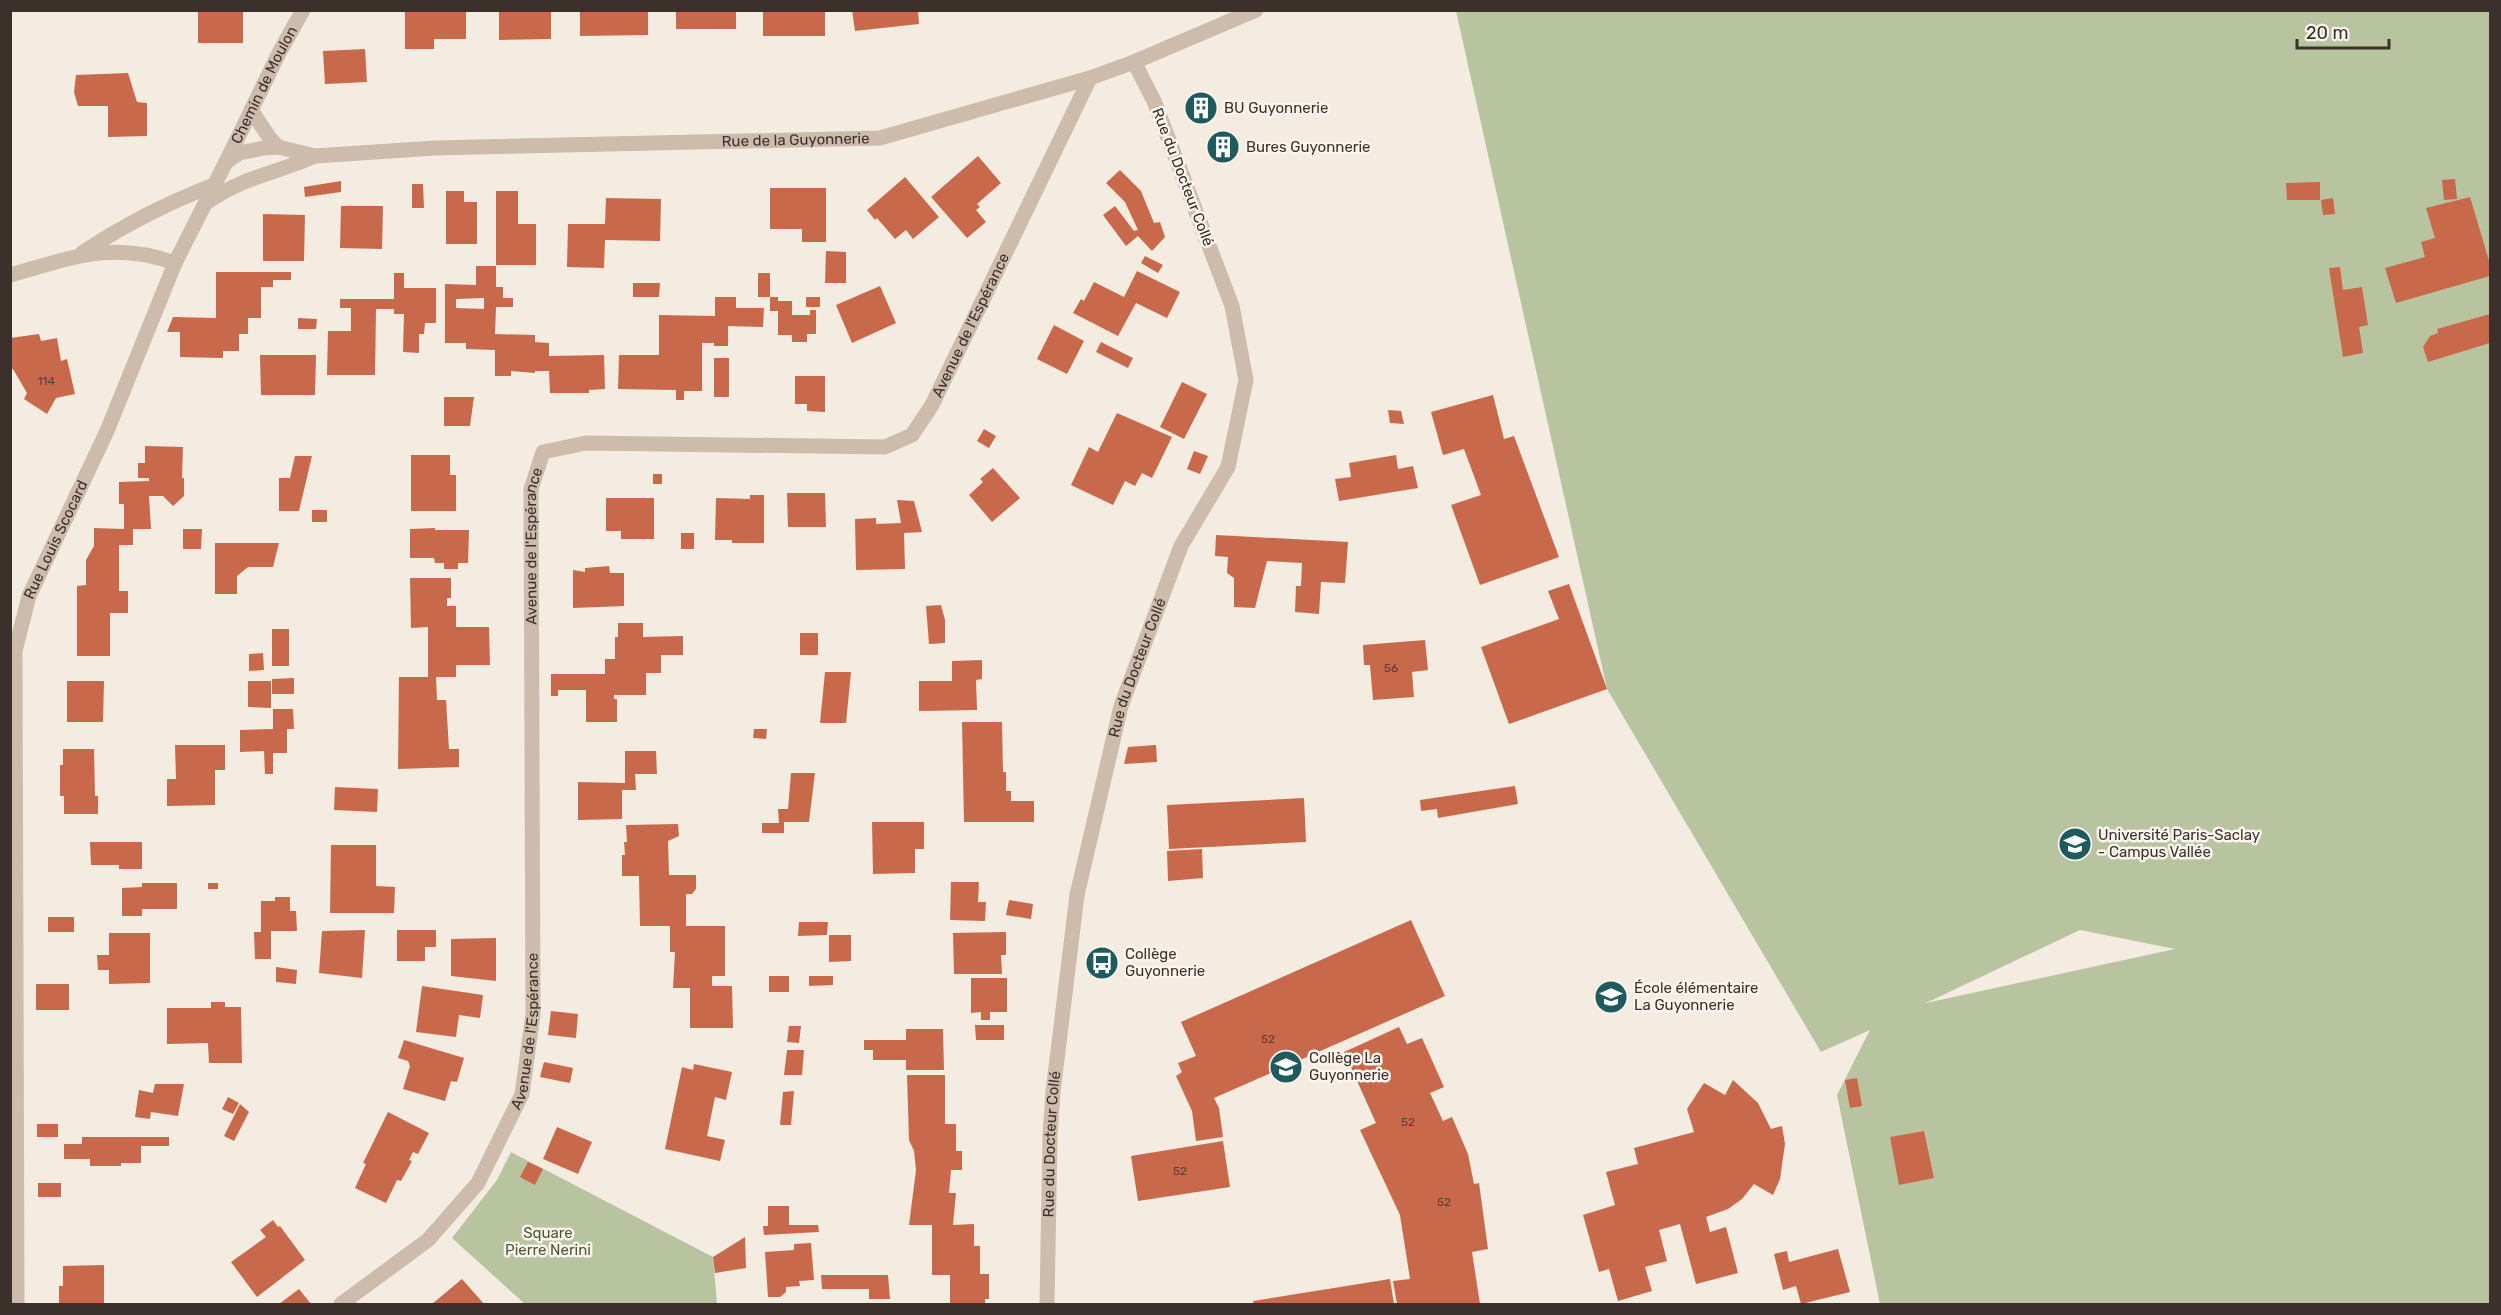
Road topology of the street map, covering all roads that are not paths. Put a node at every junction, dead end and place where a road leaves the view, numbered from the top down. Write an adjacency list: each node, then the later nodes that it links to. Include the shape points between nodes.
1 (303, 10): 5 (street, Chemin de Moulon)
2 (1256, 10): 3 (street, Rue de la Guyonnerie)
3 (1134, 62): 4 (street, Rue de la Guyonnerie); 16 (street, Rue du Docteur Collé, via 1154,101 1232,306 1246,381 1228,467 1181,546 1121,706 1077,895 1053,1092)
4 (1090, 78): 7 (street, Rue de la Guyonnerie, via 880,138 435,148); 15 (street, Avenue de l'Espérance, via 932,405 912,435 885,447 586,443 543,452 531,489 533,1014 522,1094 478,1183 428,1240)
5 (252, 110): 6 (street); 8 (street, Chemin de Moulon)
6 (278, 147): 7 (street, Rue de la Guyonnerie); 8 (street, Rue de la Guyonnerie, via 250,150)
7 (315, 156): 10 (street, Rue de la Guyonnerie, via 250,178)
8 (226, 162): 9 (street, Rue Louis Scocard)
9 (214, 185): 10 (street, Rue Louis Scocard); 11 (street, via 115,231)
10 (203, 205): 12 (street, Rue Louis Scocard)
11 (79, 254): 12 (street, via 135,252); 13 (street)
12 (175, 263): 14 (street, Rue Louis Scocard, via 106,431 29,596 15,651)
13 (10, 275)
14 (17, 1305)
15 (341, 1305)
16 (1047, 1305)

